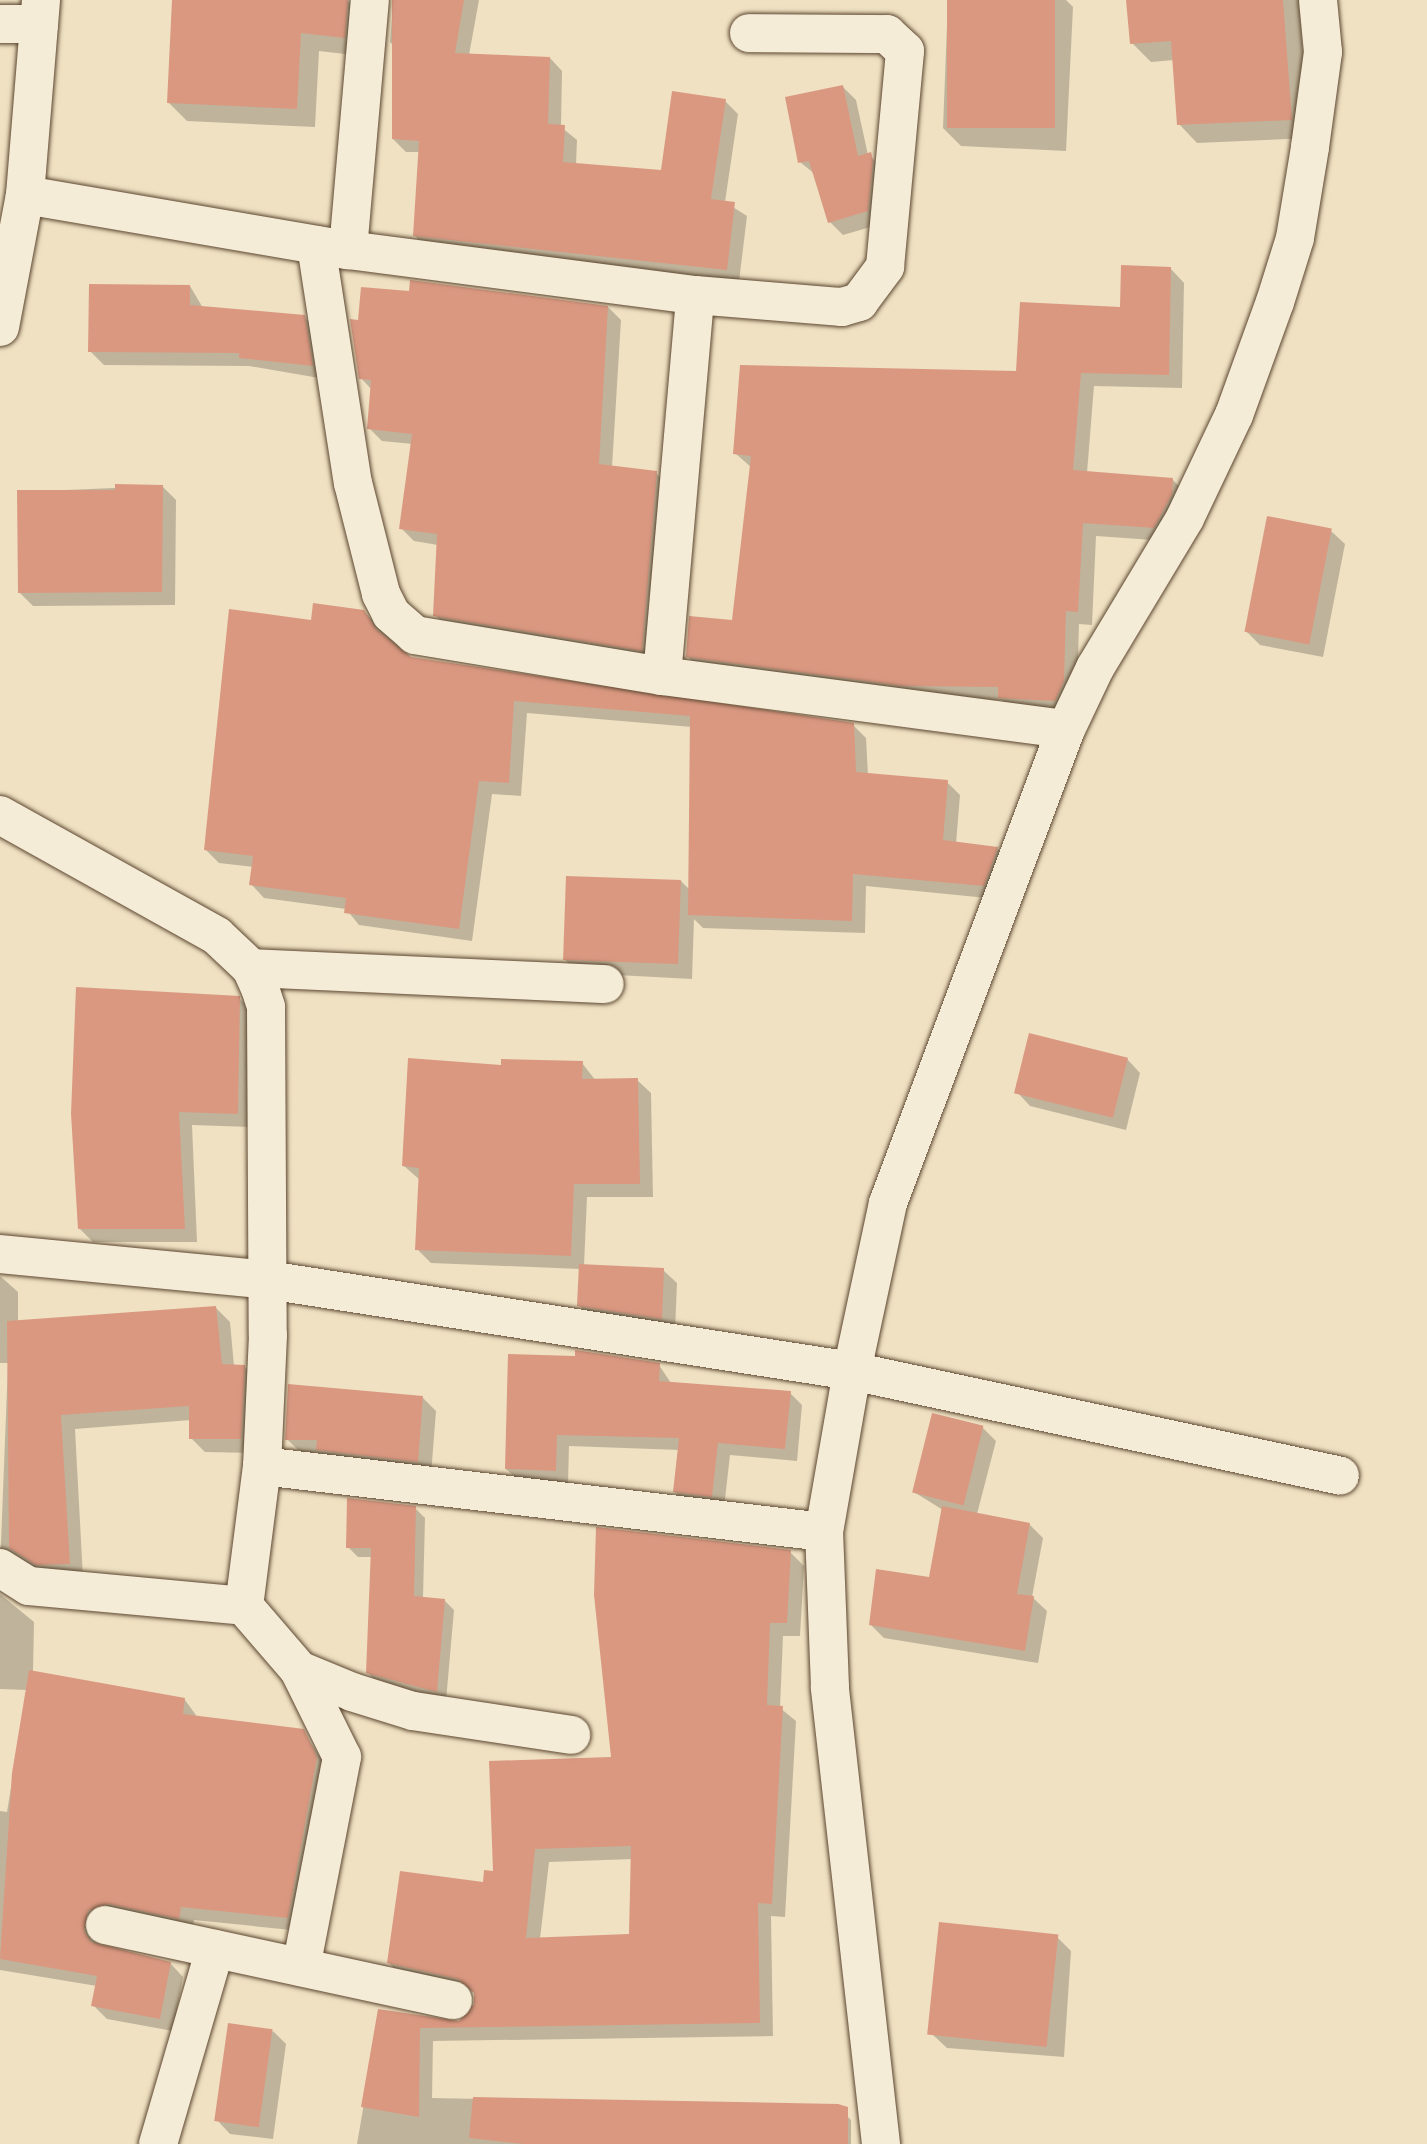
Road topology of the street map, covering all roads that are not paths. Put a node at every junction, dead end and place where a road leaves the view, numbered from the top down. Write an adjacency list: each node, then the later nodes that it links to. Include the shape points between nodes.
1 (370, 0): 7 (street)
2 (1318, 0): 11 (street, via 1323,52 1310,147 1295,238 1275,302 1234,415 1185,518 1095,668)
3 (40, 12): 4 (street); 6 (street)
4 (0, 24)
5 (749, 33): 8 (street, via 887,34 905,51 885,267 859,302 842,307)
6 (25, 195): 7 (street); 9 (street)
7 (332, 248): 8 (street); 10 (street, via 353,483 391,614 415,635)
8 (695, 295): 10 (street)
9 (0, 327)
10 (662, 677): 11 (street)
11 (1066, 729): 17 (street, via 888,1203)
12 (0, 816): 13 (street, via 217,936)
13 (251, 968): 14 (street); 16 (street, via 266,1007)
14 (605, 984)
15 (0, 1254): 16 (street)
16 (268, 1280): 17 (street); 18 (street)
17 (852, 1371): 19 (street); 20 (street)
18 (262, 1466): 20 (street); 22 (street)
19 (1340, 1476)
20 (824, 1532): 30 (street, via 830,1688)
21 (0, 1568): 22 (street, via 29,1586)
22 (244, 1606): 23 (street)
23 (299, 1670): 24 (street, via 413,1711); 27 (street, via 342,1757)
24 (571, 1735)
25 (105, 1925): 26 (street)
26 (215, 1949): 27 (street); 29 (street)
27 (301, 1968): 28 (street)
28 (453, 2000)
29 (158, 2144)
30 (881, 2144)

